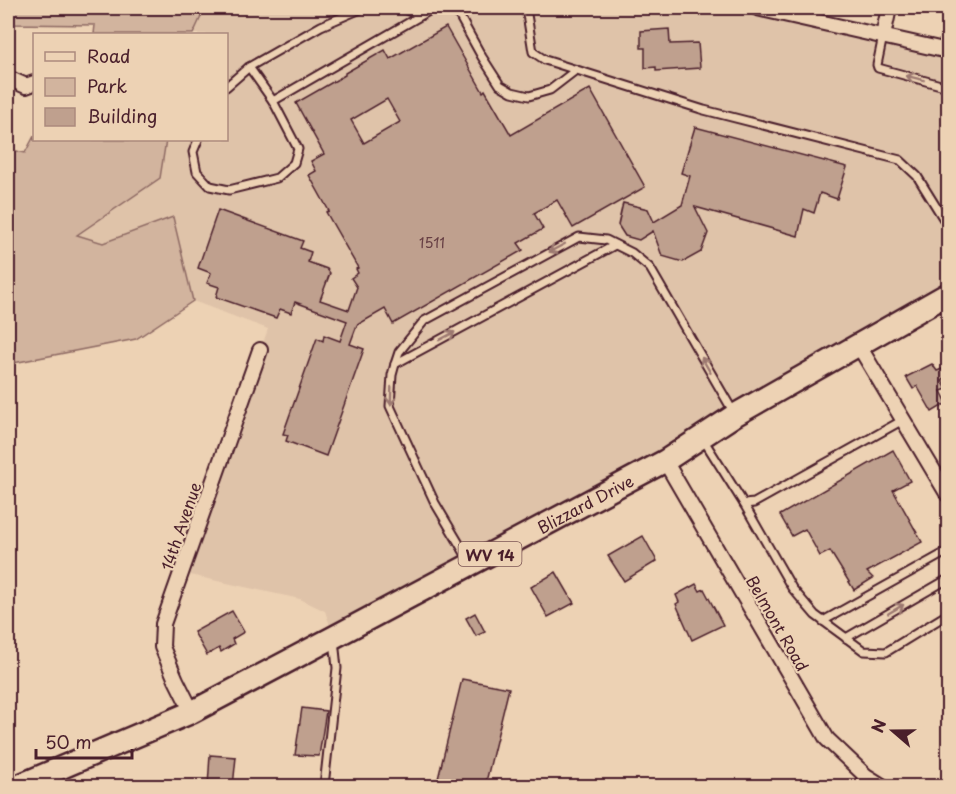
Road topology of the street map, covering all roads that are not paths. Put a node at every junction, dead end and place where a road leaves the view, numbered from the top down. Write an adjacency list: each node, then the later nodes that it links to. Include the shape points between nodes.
1 (363, 8): 11 (lane, via 321,26)
2 (400, 8): 8 (lane)
3 (434, 8): 8 (lane)
4 (455, 8): 12 (lane, via 500,86 530,96 550,90)
5 (526, 8): 12 (lane, via 533,52 545,60)
6 (757, 8): 9 (street)
7 (889, 8): 9 (street)
8 (420, 15): 17 (lane)
9 (883, 36): 10 (street); 16 (lane, one-way to 9, via 878,68)
10 (948, 51)
11 (249, 67): 15 (lane); 17 (lane)
12 (576, 69): 19 (lane, via 705,110 900,160 917,176)
13 (8, 78): 14 (street, via 26,86)
14 (33, 83)
15 (228, 85)
16 (948, 87)
17 (273, 101): 18 (lane, via 298,148 294,163 277,178 229,190 210,186 197,172 193,152)
18 (198, 141)
19 (948, 226)
20 (615, 245): 24 (lane, one-way to 20); 24 (lane, one-way to 24, via 579,237 558,248 424,321 399,352); 25 (lane, one-way to 20, via 650,268)
21 (948, 294): 22 (main road, Blizzard Drive / WV 14)
22 (859, 346): 25 (main road, Blizzard Drive / WV 14); 26 (street)
23 (260, 350): 38 (street, 14th Avenue, via 163,624 162,647)
24 (396, 364): 32 (lane, one-way to 32, via 390,406 435,503)
25 (735, 416): 27 (main road, Blizzard Drive / WV 14)
26 (903, 420): 29 (street); 30 (lane, via 754,503)
27 (702, 437): 28 (main road, Blizzard Drive / WV 14); 30 (lane)
28 (665, 461): 32 (main road, Blizzard Drive / WV 14); 41 (street, Belmont Road, via 827,739)
29 (948, 495)
30 (744, 504): 35 (lane, via 792,588)
31 (948, 551): 35 (lane)
32 (471, 564): 36 (main road, Blizzard Drive / WV 14)
33 (948, 579): 37 (lane, one-way to 33)
34 (948, 614): 37 (lane, via 886,652 864,651)
35 (823, 621): 37 (lane)
36 (334, 637): 38 (main road, Blizzard Drive / WV 14); 40 (lane, via 338,668)
37 (846, 638)
38 (192, 712): 39 (main road, Blizzard Drive / WV 14)
39 (18, 786)
40 (324, 786)
41 (882, 786)

